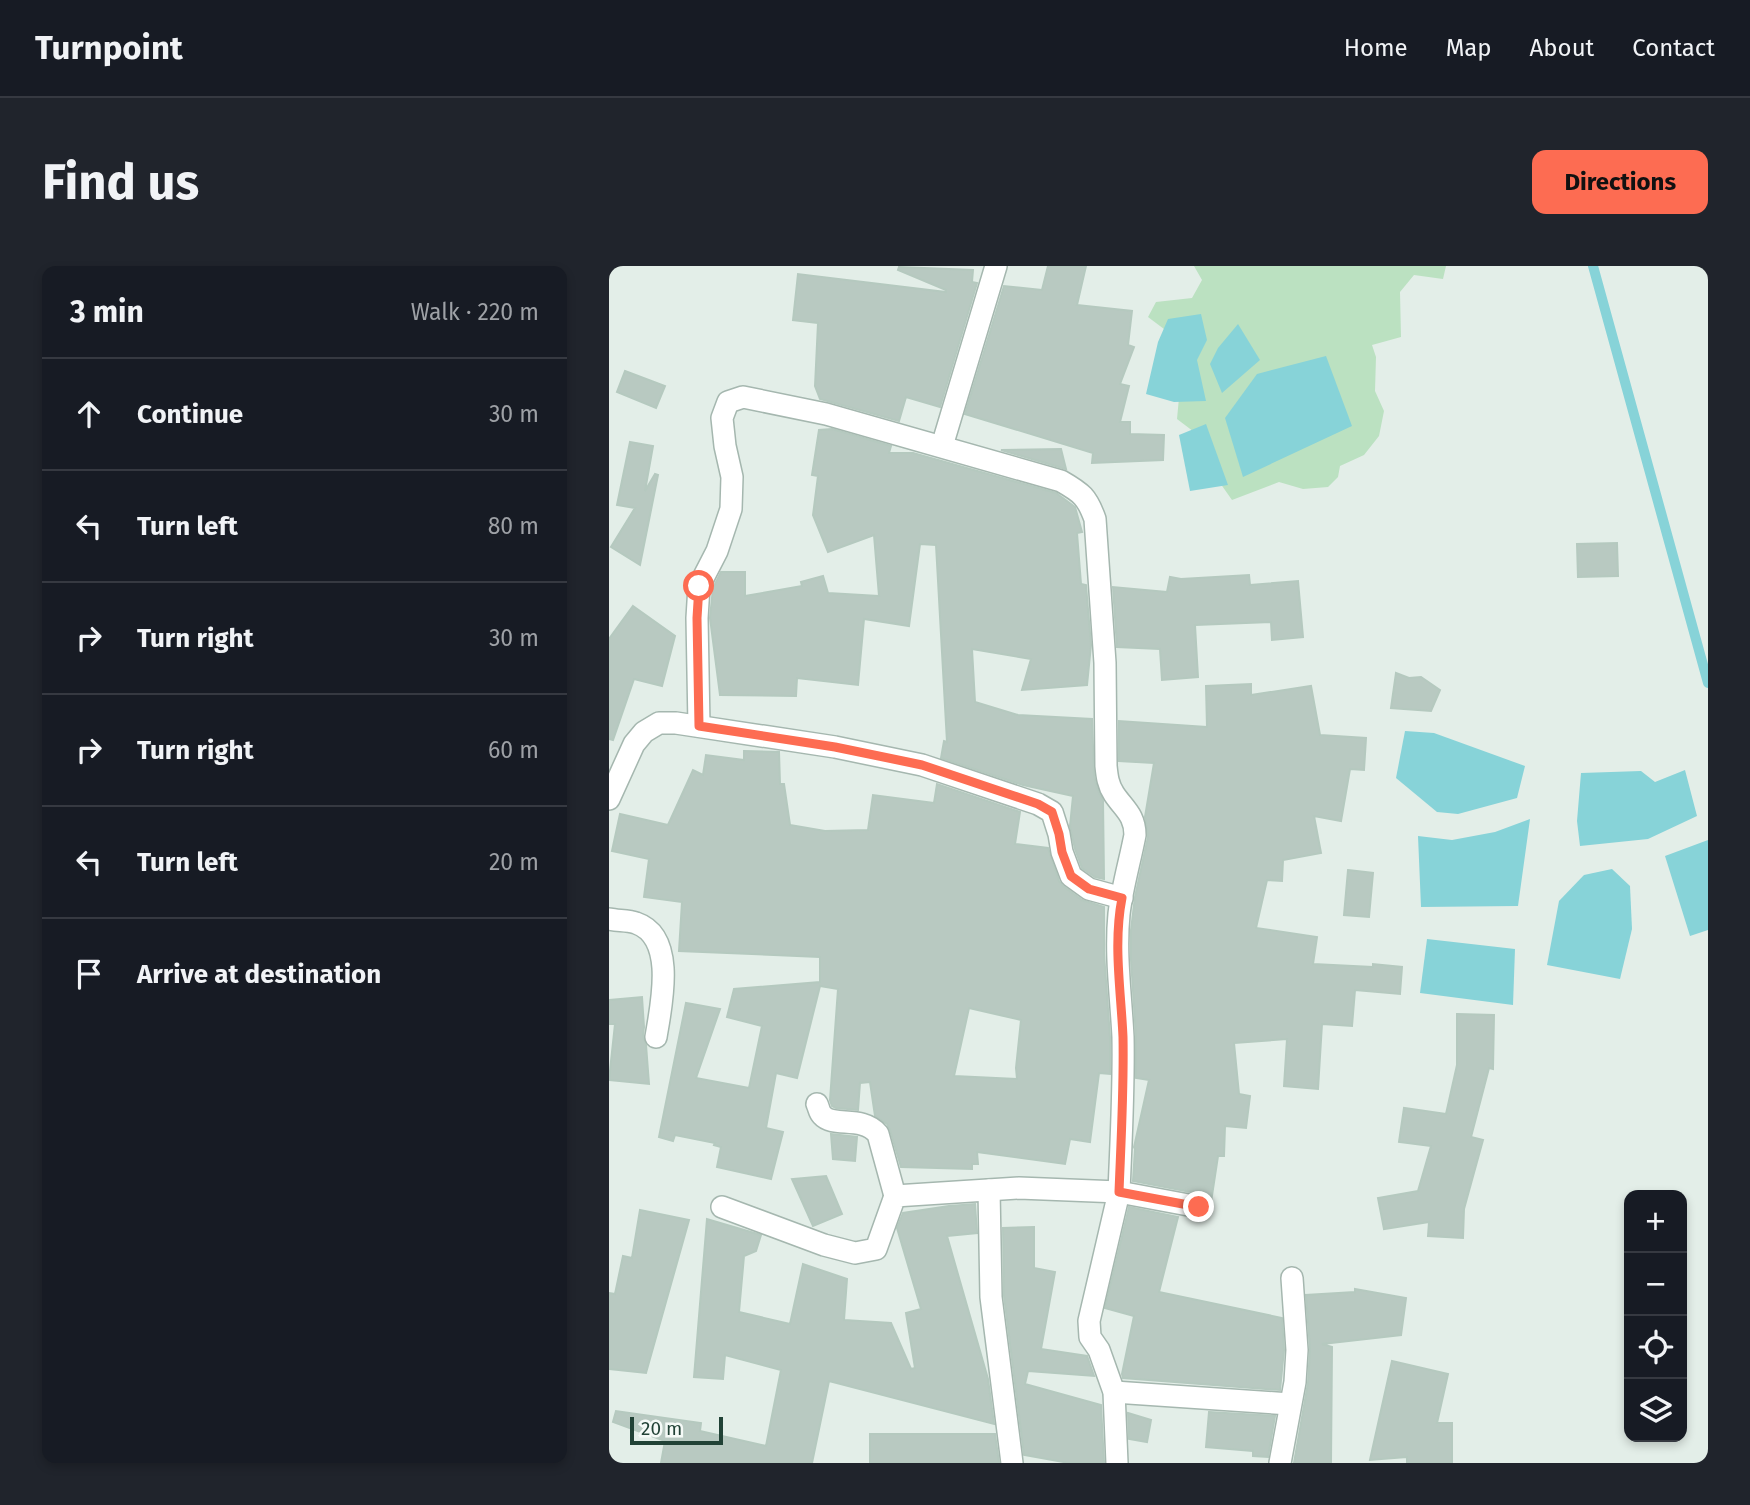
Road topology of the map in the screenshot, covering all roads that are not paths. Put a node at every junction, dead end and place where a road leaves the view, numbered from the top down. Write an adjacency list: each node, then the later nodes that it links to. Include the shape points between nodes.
1 (996, 266): 2 (street)
2 (942, 446): 3 (street, via 826,414 743,397 728,402 722,418 732,477 731,509 699,586); 5 (street, via 1061,481 1089,503 1095,519 1105,650 1108,781 1135,825)
3 (699, 726): 4 (street, via 659,723 644,732); 5 (street, via 922,765 1038,804 1052,812 1071,876 1089,889)
4 (609, 799)
5 (1122, 898): 10 (street, via 1118,934 1123,1035)
6 (609, 919): 7 (street, via 637,923 654,936 661,951 663,996)
7 (656, 1037)
8 (817, 1104): 11 (street, via 828,1119 873,1127)
9 (989, 1190): 10 (street); 11 (street); 17 (street, via 991,1297)
10 (1119, 1192): 13 (street); 15 (street, via 1089,1321 1090,1337)
11 (895, 1196): 12 (street, via 876,1249 855,1253)
12 (722, 1207)
13 (1199, 1207)
14 (1292, 1278): 16 (street, via 1297,1350)
15 (1114, 1392): 16 (street); 18 (street)
16 (1290, 1404): 19 (street)
17 (1012, 1463)
18 (1117, 1463)
19 (1280, 1463)

